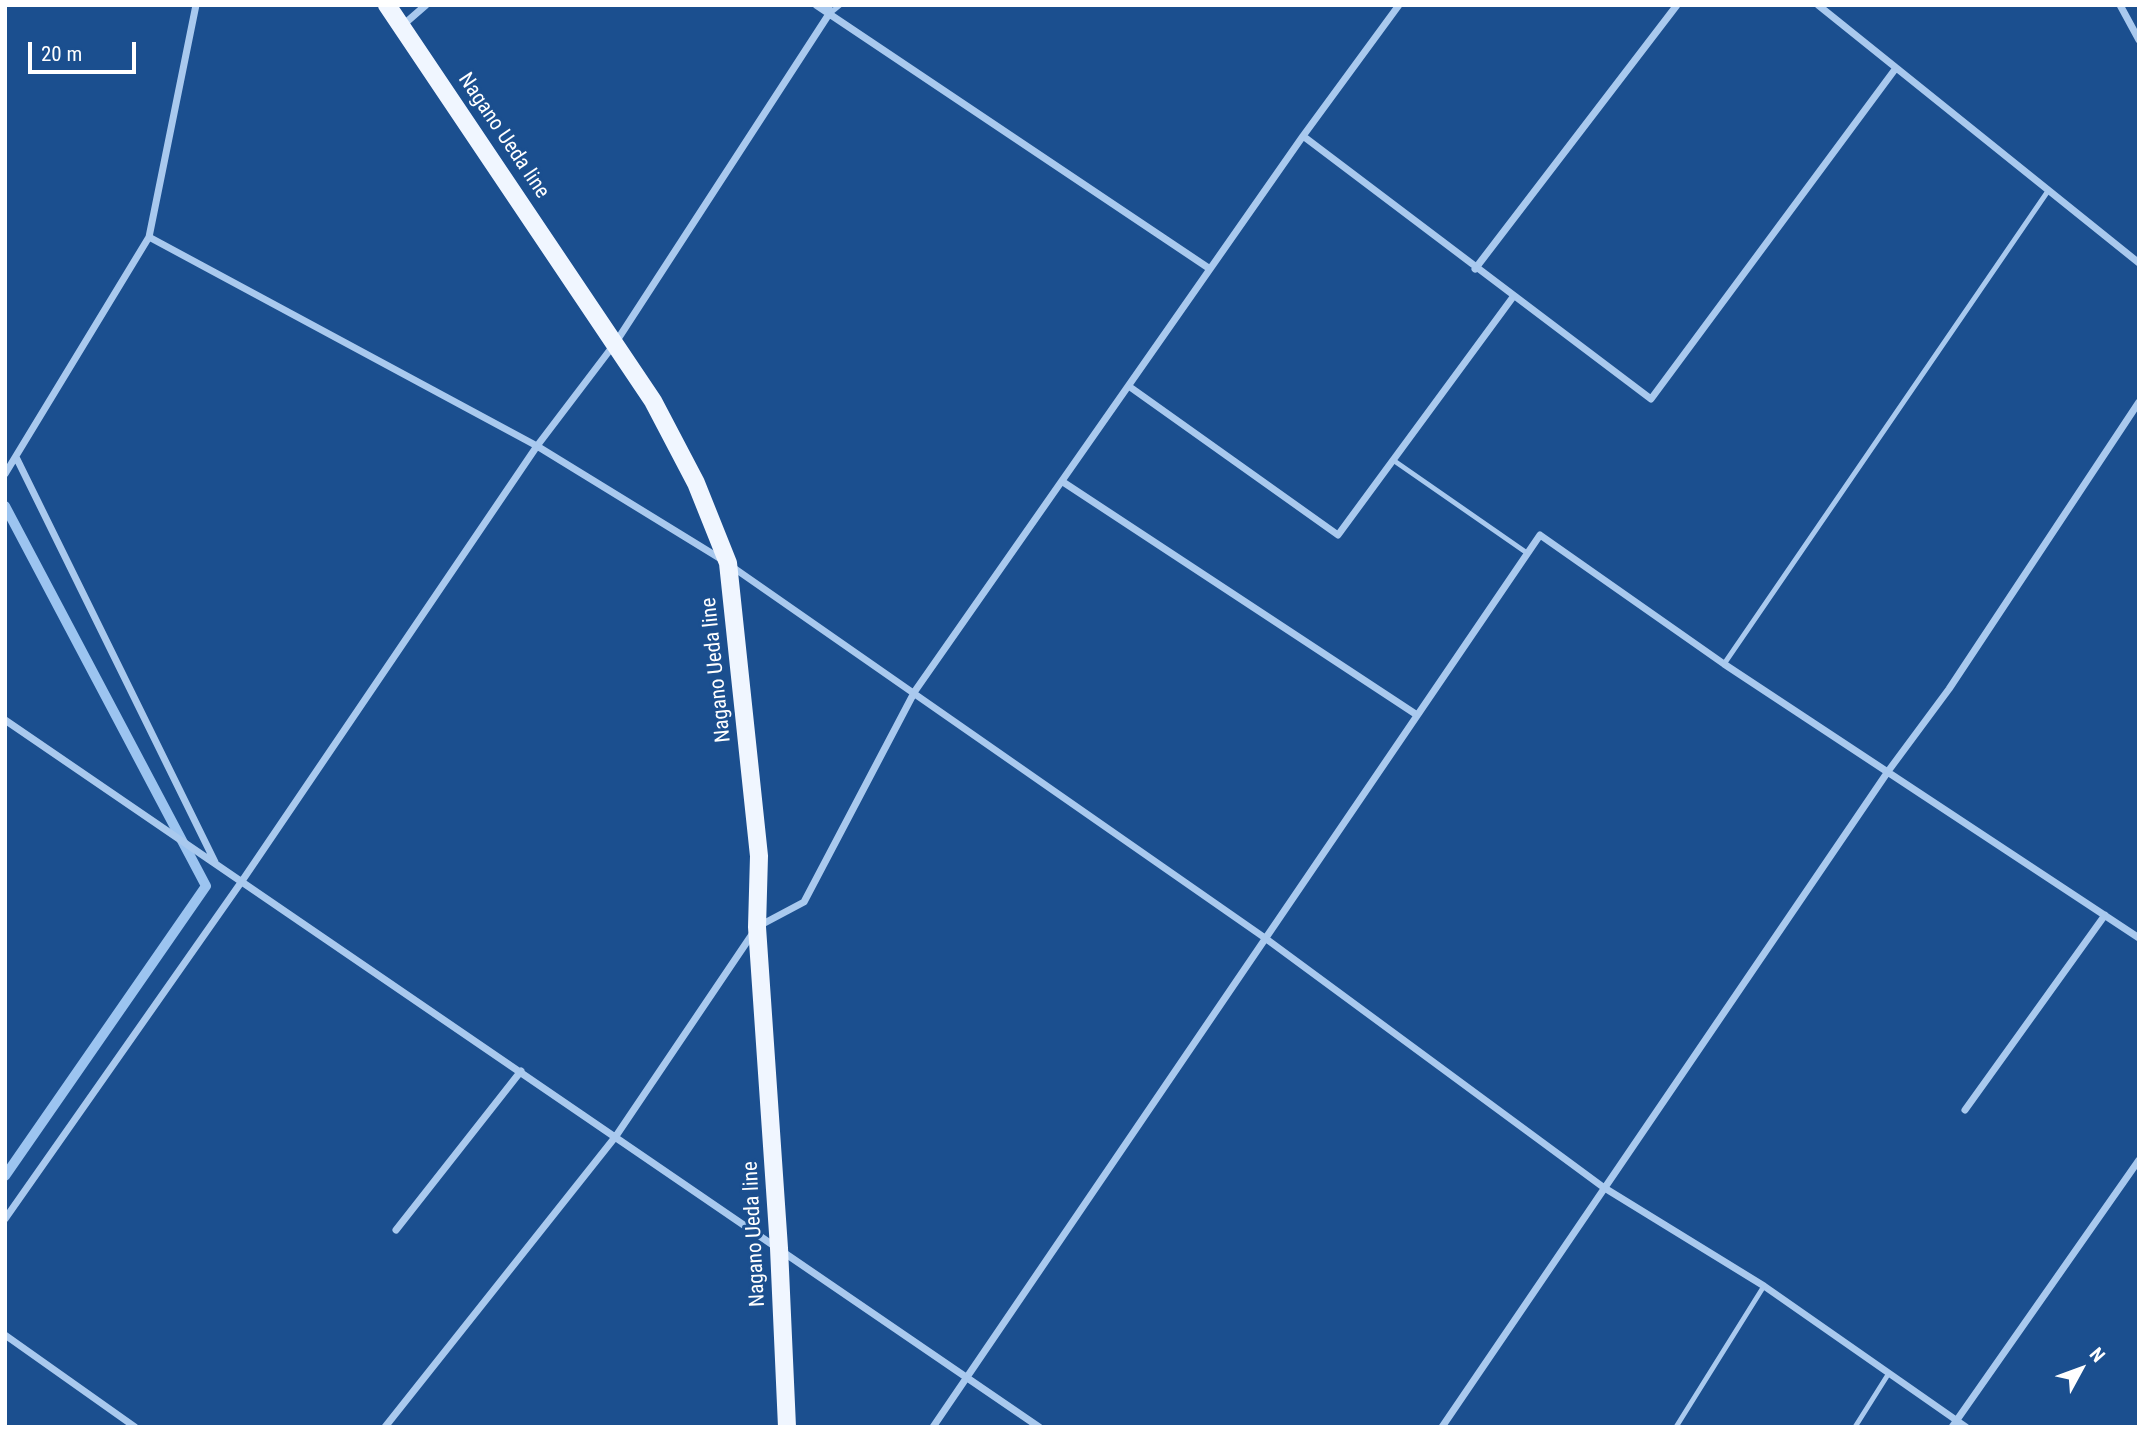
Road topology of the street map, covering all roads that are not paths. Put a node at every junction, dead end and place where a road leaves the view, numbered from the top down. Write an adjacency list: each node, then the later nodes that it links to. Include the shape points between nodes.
1 (196, 5): 16 (street)
2 (387, 5): 11 (main road, Nagano Ueda line)
3 (426, 5): 11 (street)
4 (816, 5): 10 (street)
5 (840, 5): 10 (lane)
6 (1399, 5): 14 (street)
7 (1677, 5): 19 (street)
8 (1818, 5): 13 (street)
9 (2120, 5): 12 (street)
10 (829, 10): 18 (street); 21 (street)
11 (402, 26): 21 (main road, Nagano Ueda line)
12 (2139, 40)
13 (1896, 68): 15 (street); 20 (street, via 1651,399)
14 (1303, 136): 18 (street); 19 (street)
15 (2048, 191): 17 (street); 31 (lane)
16 (149, 237): 24 (street); 25 (street)
17 (2139, 263)
18 (1210, 269): 22 (street)
19 (1475, 269): 20 (street)
20 (1513, 297): 26 (street)
21 (616, 342): 24 (street); 30 (main road, Nagano Ueda line, via 696,483)
22 (1130, 387): 26 (street, via 1338,535); 28 (street)
23 (2139, 402): 35 (street, via 1949,689)
24 (537, 446): 30 (street); 37 (street)
25 (16, 457): 27 (street); 36 (street)
26 (1393, 460): 29 (lane)
27 (5, 474)
28 (1063, 482): 32 (street); 33 (street)
29 (1527, 553): 31 (street, via 1540,534); 33 (street)
30 (728, 563): 32 (street); 39 (main road, Nagano Ueda line, via 759,856)
31 (1724, 664): 35 (street)
32 (915, 691): 39 (street, via 804,902); 40 (street)
33 (1417, 715): 40 (street)
34 (5, 720): 36 (street)
35 (1889, 770): 38 (street); 46 (street)
36 (216, 863): 37 (street)
37 (242, 881): 42 (street); 47 (street)
38 (2105, 915): 41 (street); 43 (street)
39 (757, 927): 44 (street); 49 (main road, Nagano Ueda line)
40 (1265, 938): 46 (street); 53 (street)
41 (2139, 938)
42 (521, 1071): 44 (street); 48 (street)
43 (1965, 1111)
44 (616, 1136): 49 (street); 56 (street)
45 (2139, 1160): 54 (street)
46 (1603, 1187): 50 (street); 60 (street)
47 (5, 1219)
48 (396, 1230)
49 (779, 1248): 53 (street); 57 (main road, Nagano Ueda line)
50 (1764, 1286): 52 (street); 61 (lane)
51 (5, 1335): 55 (street)
52 (1889, 1373): 54 (street); 62 (lane)
53 (967, 1377): 58 (street); 59 (street)
54 (1954, 1423): 63 (street)
55 (135, 1427)
56 (385, 1427)
57 (787, 1427)
58 (933, 1427)
59 (1039, 1427)
60 (1442, 1427)
61 (1676, 1427)
62 (1855, 1427)
63 (1966, 1427)

